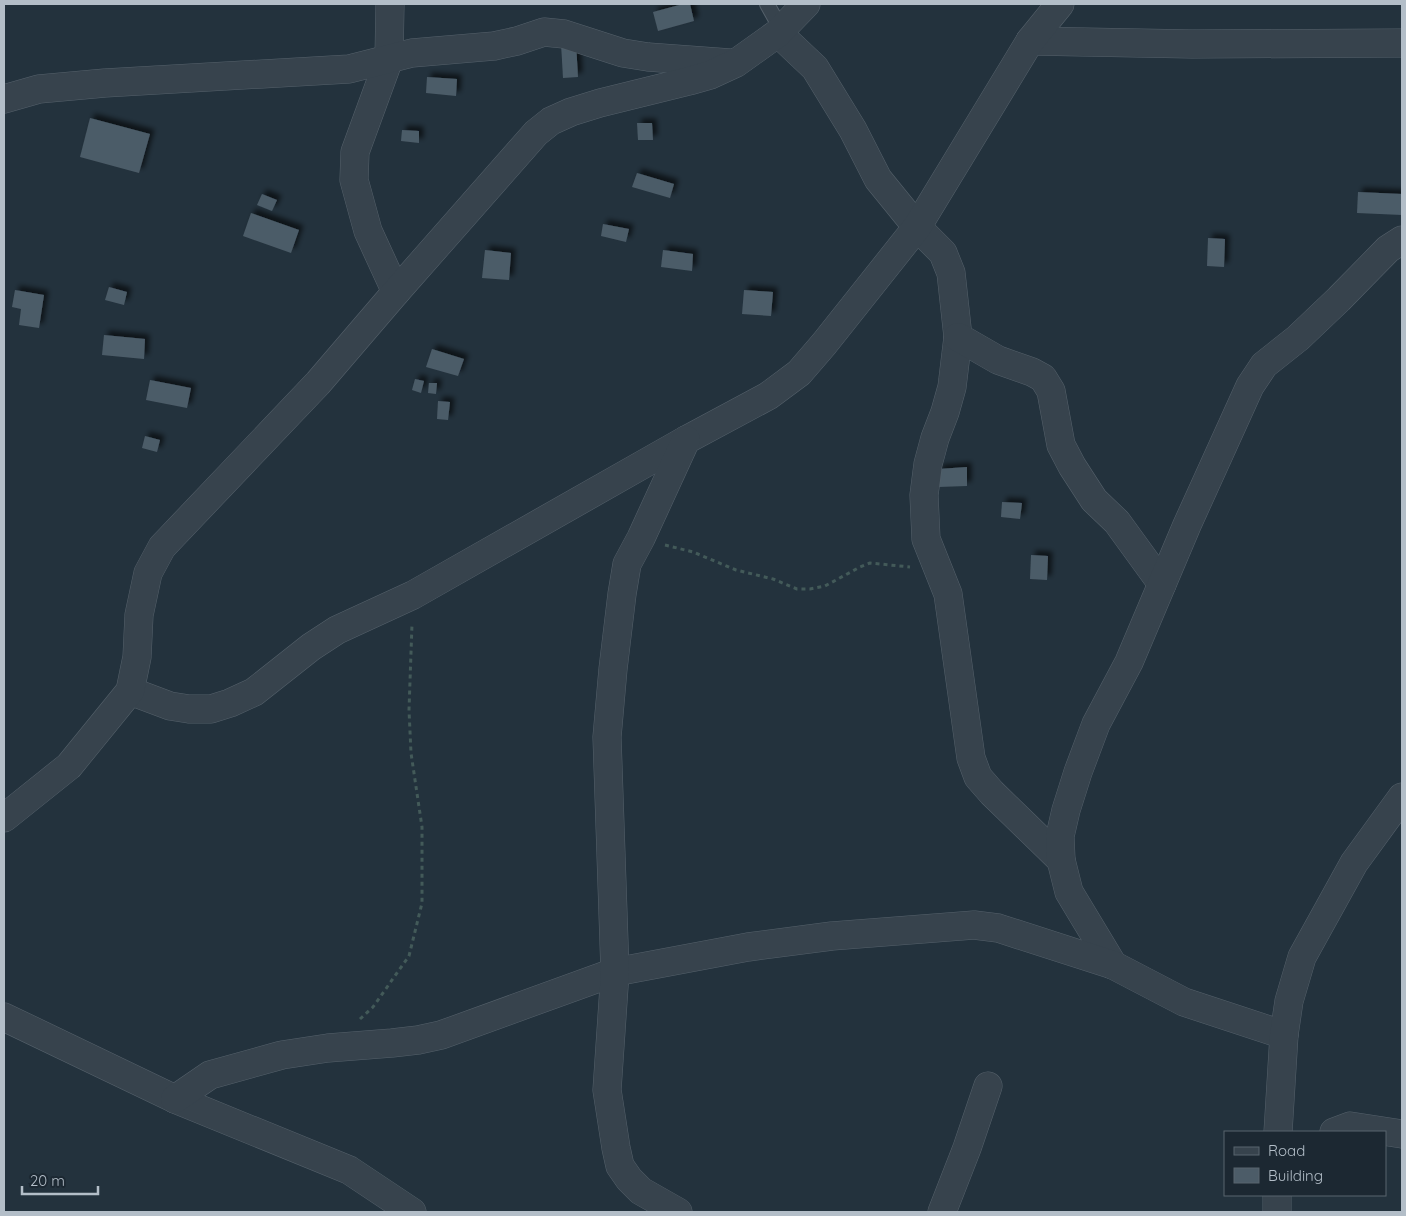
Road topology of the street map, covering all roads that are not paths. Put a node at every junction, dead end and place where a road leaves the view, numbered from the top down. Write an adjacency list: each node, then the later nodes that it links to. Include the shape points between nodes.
1 (390, 4): 8 (street)
2 (767, 4): 5 (lane)
3 (806, 4): 5 (street)
4 (1060, 4): 6 (street)
5 (780, 31): 9 (street); 11 (street, via 815,68 878,179)
6 (1030, 42): 7 (street); 11 (street)
7 (1402, 43)
8 (389, 59): 9 (street, via 412,53 494,46 554,32 623,53); 10 (street, via 349,69 39,89); 13 (street, via 355,152 354,180 368,231)
9 (736, 63): 13 (street, via 710,75 600,103 551,121 536,132)
10 (4, 99)
11 (918, 227): 14 (street, via 943,252 951,273); 15 (street, via 799,372 768,396)
12 (1402, 240): 16 (street, via 1388,249 1298,338 1264,365 1234,419)
13 (396, 292): 17 (street, via 318,383 162,547 148,574 138,615 137,657)
14 (958, 337): 16 (street, via 998,360 1043,378 1051,390 1061,445 1072,466 1094,500 1117,522); 20 (street, via 952,387 928,464 924,495 926,540 948,594 971,758 978,777)
15 (686, 440): 17 (street, via 413,595 337,630 254,692 230,703 189,709 170,706); 22 (street, via 627,564 607,738)
16 (1162, 584): 20 (street, via 1129,662 1096,724 1078,772 1060,836)
17 (130, 690): 19 (street, via 69,766)
18 (1402, 797): 24 (street, via 1354,862 1302,957 1289,1000)
19 (4, 818)
20 (1061, 860): 21 (street, via 1070,892)
21 (1113, 965): 22 (street, via 998,928 974,926 832,936); 24 (street, via 1184,1002)
22 (615, 972): 26 (street, via 418,1040 282,1055 210,1075); 35 (street, via 607,1090 620,1166 641,1191)
23 (4, 1017): 26 (street)
24 (1284, 1035): 27 (street)
25 (988, 1086): 36 (street)
26 (175, 1099): 33 (street, via 349,1170)
27 (1278, 1131)
28 (1337, 1131): 29 (street, via 1350,1126)
29 (1382, 1131)
30 (1386, 1132): 31 (street)
31 (1402, 1134)
32 (1277, 1196): 37 (street)
33 (377, 1200): 34 (street)
34 (412, 1212)
35 (678, 1212)
36 (942, 1212)
37 (1277, 1212)

